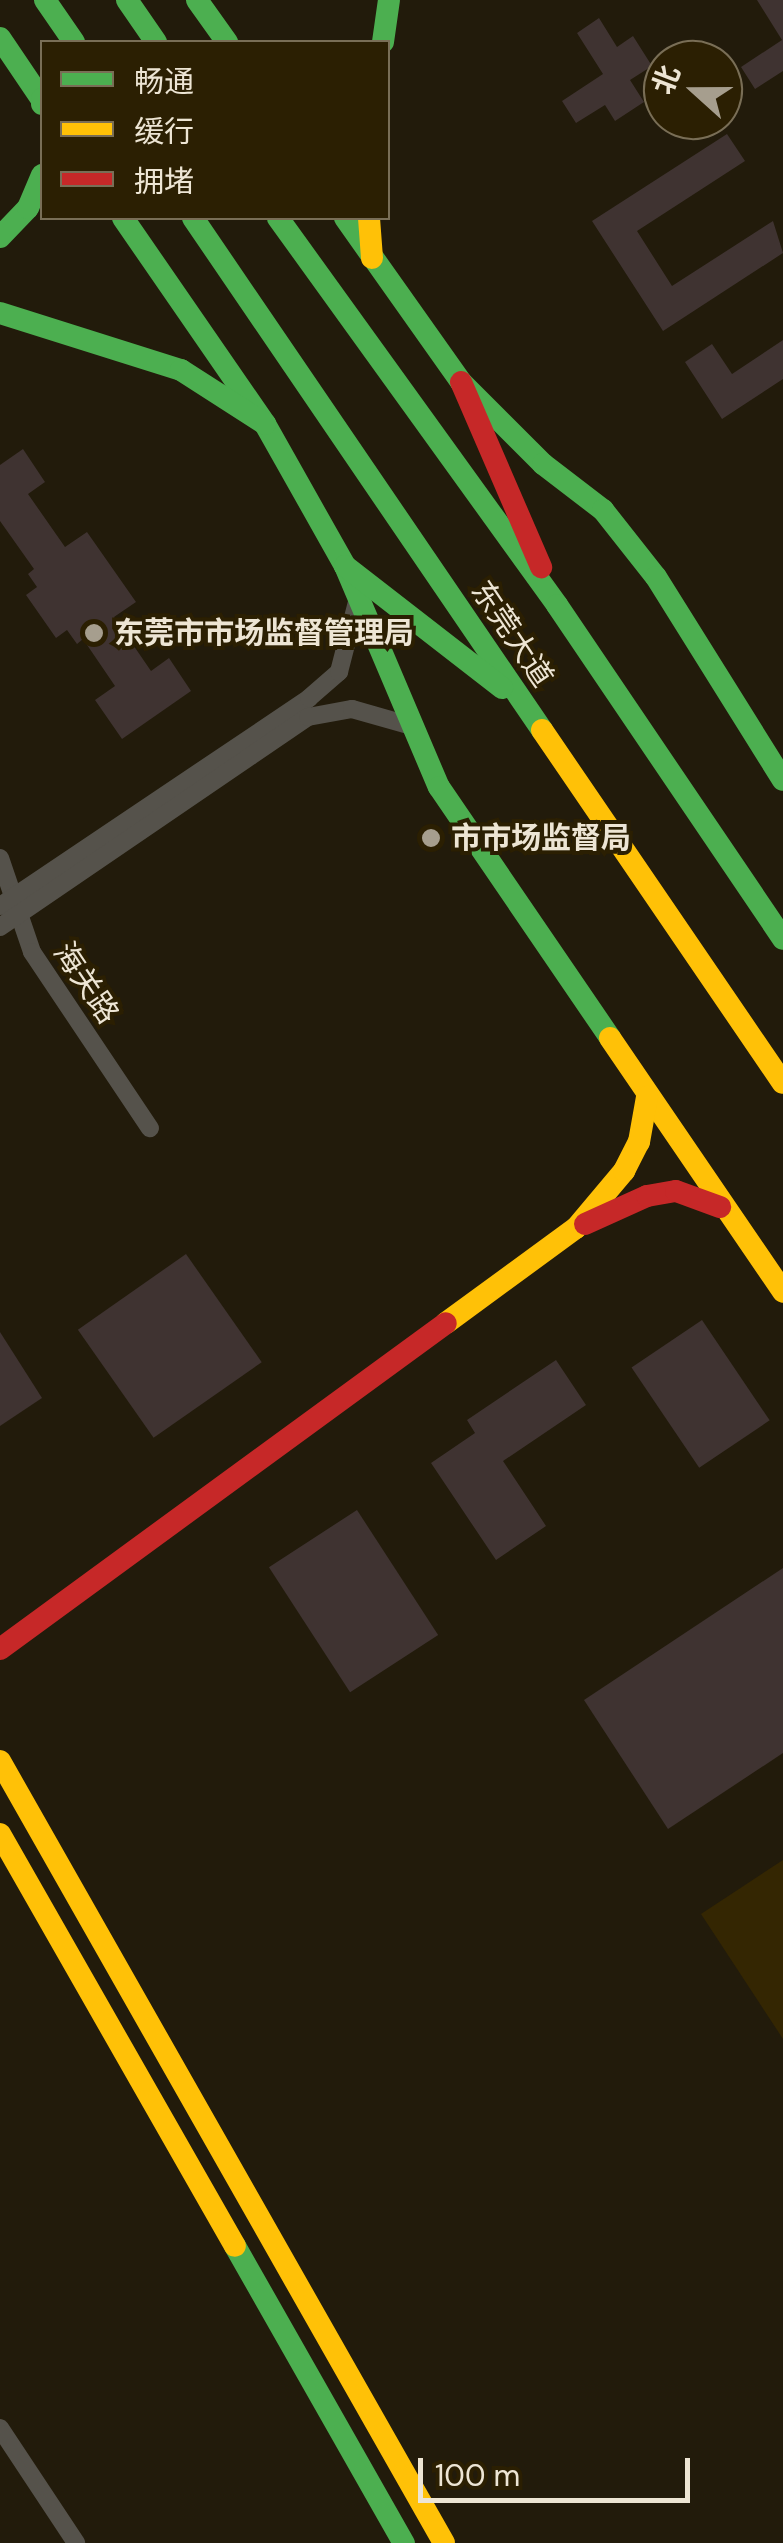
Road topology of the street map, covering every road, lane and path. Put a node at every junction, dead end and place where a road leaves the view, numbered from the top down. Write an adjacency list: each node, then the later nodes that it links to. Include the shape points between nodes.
1 (45, 0): 6 (main road)
2 (127, 0): 7 (main road)
3 (197, 0): 8 (main road)
4 (389, 0): 9 (main road)
5 (0, 38): 10 (main road)
6 (73, 40)
7 (155, 40)
8 (226, 40)
9 (383, 40)
10 (40, 98)
11 (40, 180): 17 (main road, via 28,208)
12 (124, 220): 21 (main road)
13 (194, 220): 25 (main road, 东莞大道)
14 (279, 220): 24 (main road, 东莞大道)
15 (346, 220): 18 (main road)
16 (369, 220): 18 (main road)
17 (0, 237)
18 (372, 258): 20 (main road)
19 (0, 313): 21 (main road, via 182,370)
20 (461, 382): 24 (main road); 27 (main road, via 544,464 604,510 656,577)
21 (265, 424): 22 (main road)
22 (345, 566): 23 (main road); 25 (main road)
23 (358, 597): 26 (main road); 29 (street, via 339,672)
24 (557, 605): 30 (main road, 东莞大道)
25 (523, 704): 31 (main road, 东莞大道)
26 (408, 724): 29 (street, via 352,709 308,717); 32 (main road, via 450,804)
27 (783, 780)
28 (0, 858): 29 (street, 海关路)
29 (7, 912): 33 (street, 海关路)
30 (783, 940)
31 (783, 1083)
32 (647, 1097): 34 (main road); 35 (main road, via 639,1142 624,1172)
33 (150, 1128)
34 (723, 1208): 35 (main road, via 676,1191 647,1196); 36 (main road)
35 (576, 1228): 37 (main road)
36 (783, 1292)
37 (0, 1650)
38 (0, 1761): 43 (main road)
39 (0, 1834): 42 (main road)
40 (0, 2428): 41 (street)
41 (76, 2543)
42 (404, 2543)
43 (444, 2543)

